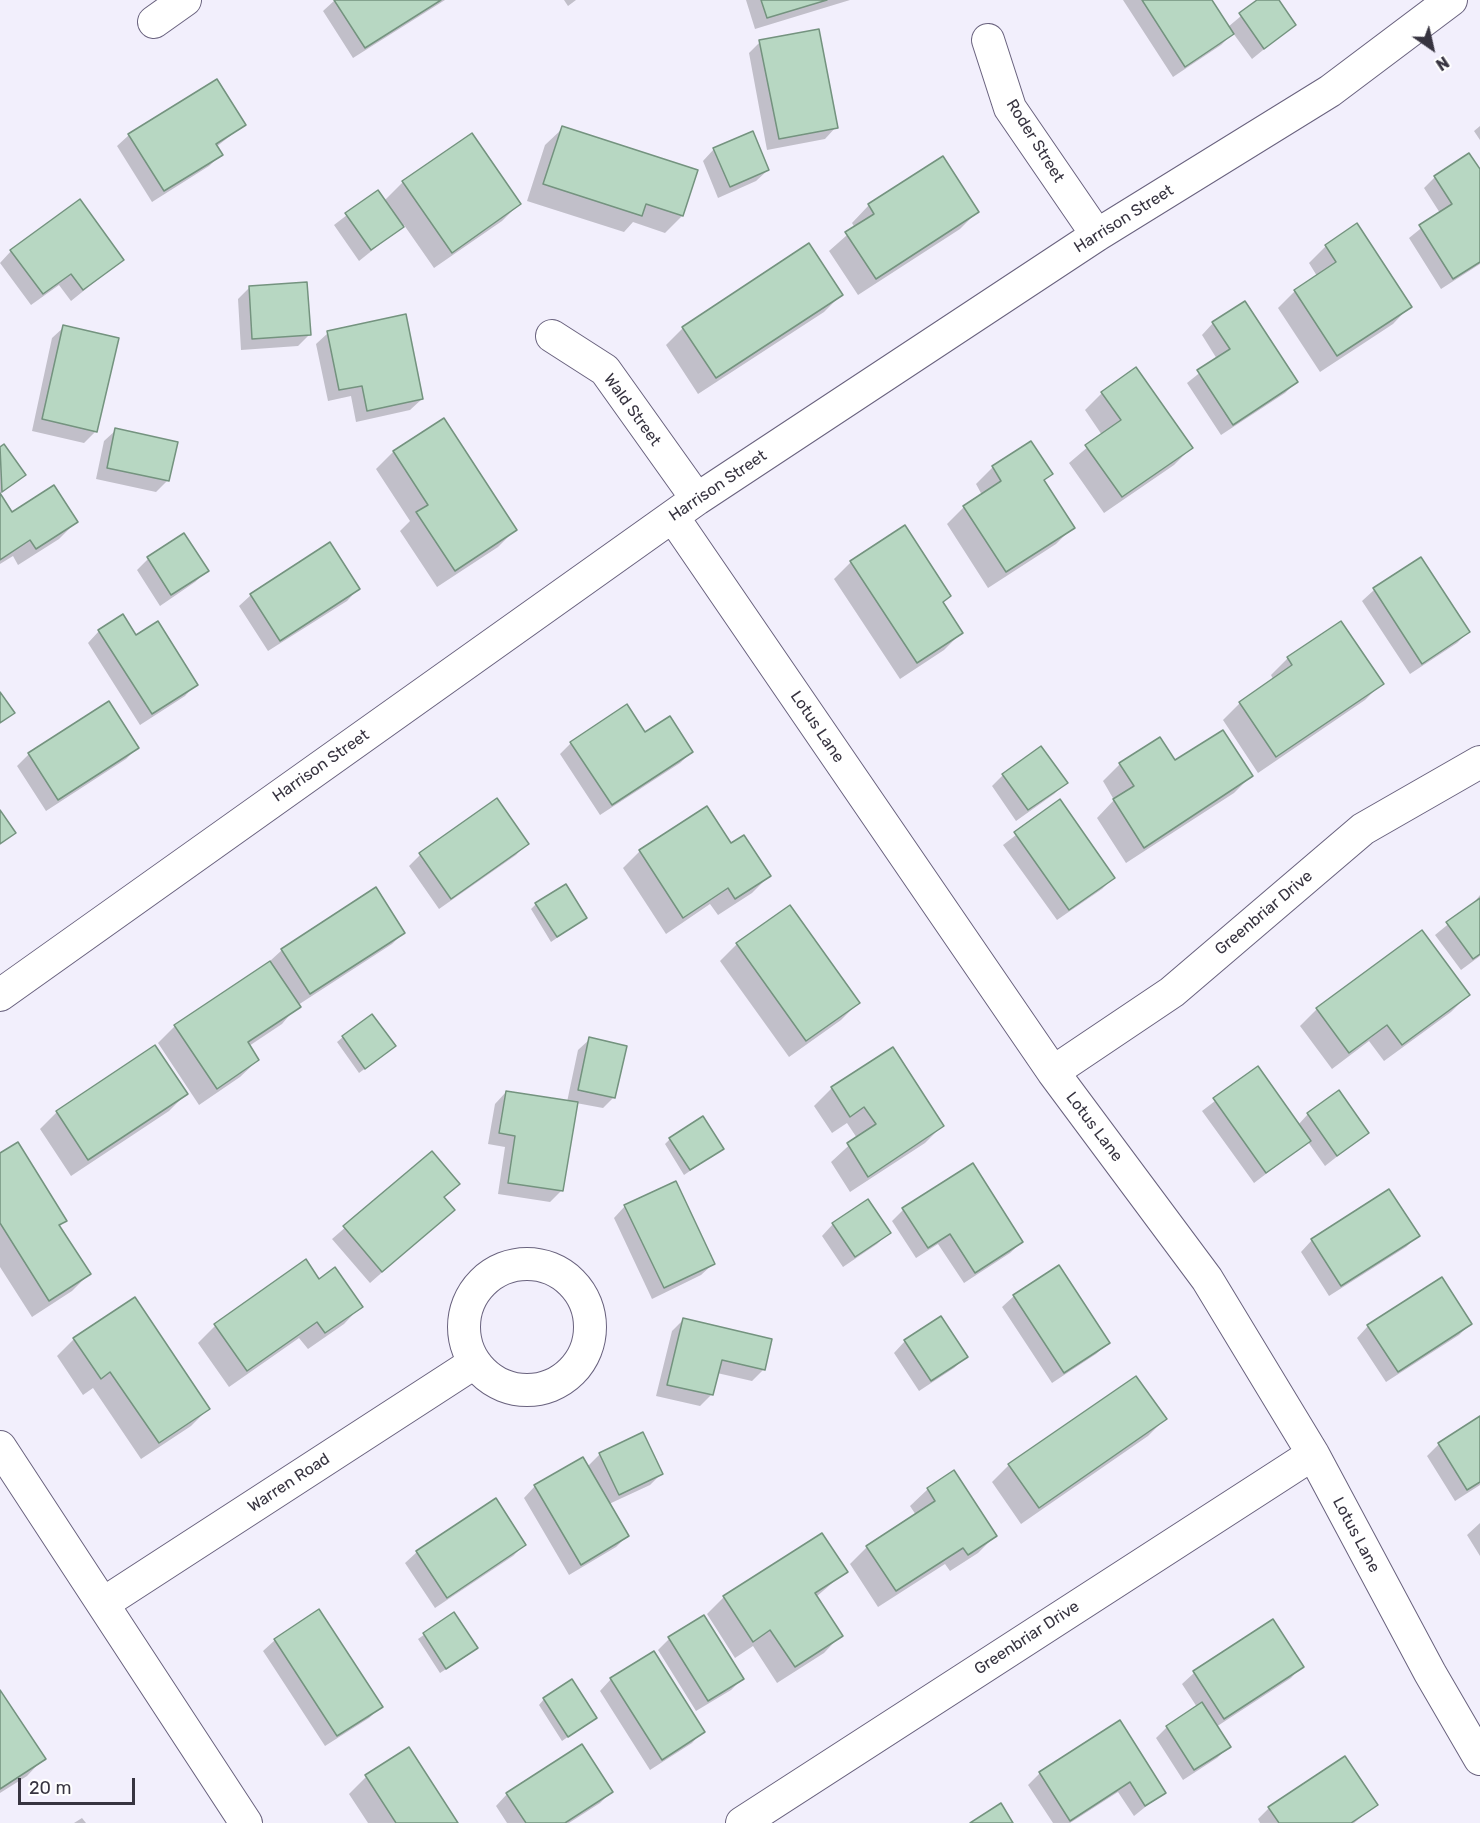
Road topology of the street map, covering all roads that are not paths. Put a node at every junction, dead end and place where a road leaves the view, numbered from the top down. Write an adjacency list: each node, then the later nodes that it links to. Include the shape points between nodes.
1 (185, 0): 3 (street)
2 (1451, 0): 5 (street, Harrison Street, via 1330,91)
3 (154, 21)
4 (988, 40): 5 (street, Roder Street, via 1010,108)
5 (1097, 235): 7 (street, Harrison Street)
6 (552, 336): 7 (street, Wald Street, via 605,370)
7 (685, 508): 9 (street, Harrison Street); 10 (street, Lotus Lane)
8 (1480, 762): 10 (street, Greenbriar Drive, via 1363,829 1172,992)
9 (0, 994)
10 (1053, 1072): 13 (street, Lotus Lane, via 1207,1279)
11 (474, 1362): 11 (street, via 465,1343 463,1322 480,1282 519,1263 561,1272 576,1286 586,1304 590,1334 579,1363 565,1378 547,1388 506,1387 488,1378); 14 (street, Warren Road)
12 (0, 1447): 14 (street)
13 (1312, 1454): 15 (street, Lotus Lane); 17 (street, Greenbriar Drive)
14 (104, 1603): 16 (street)
15 (1480, 1759)
16 (246, 1823)
17 (742, 1823)

